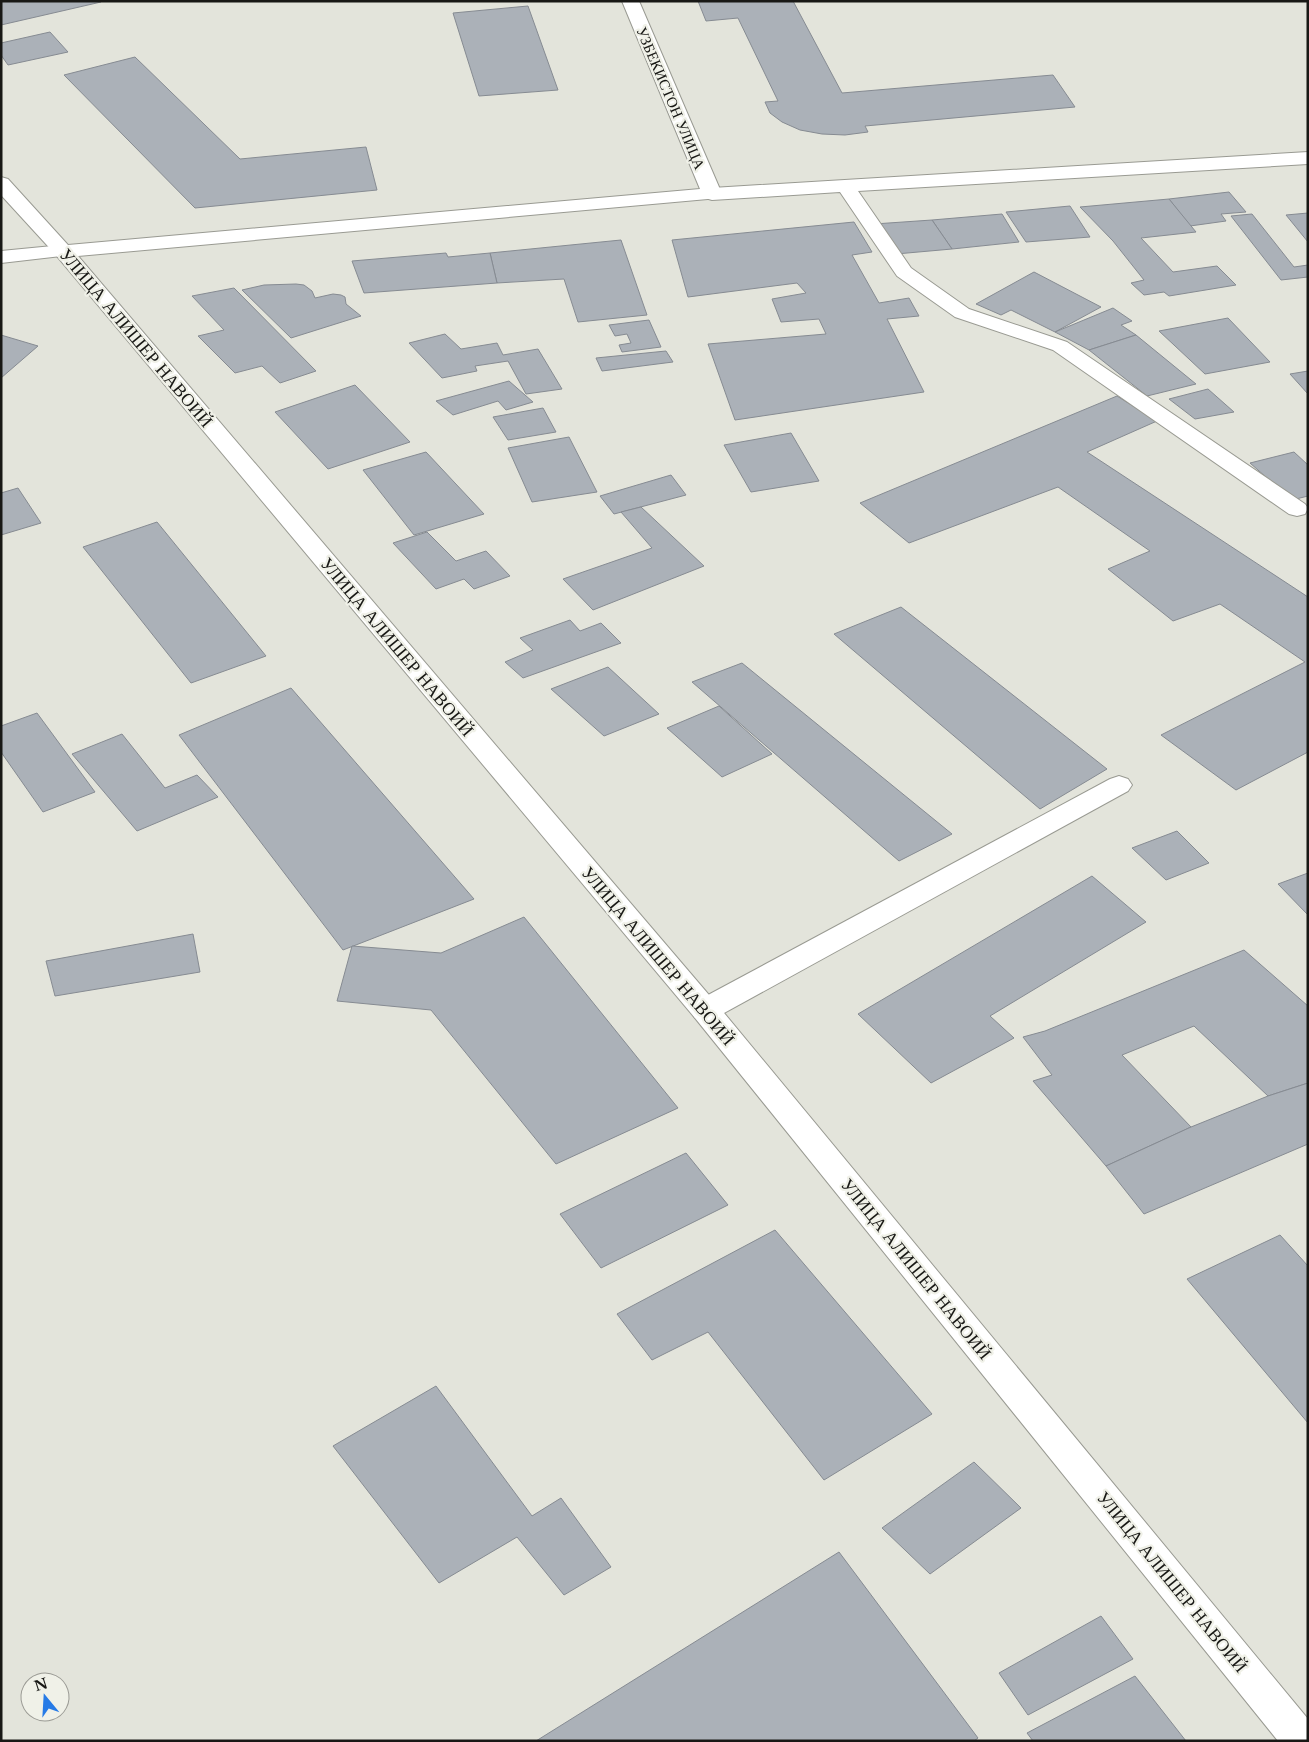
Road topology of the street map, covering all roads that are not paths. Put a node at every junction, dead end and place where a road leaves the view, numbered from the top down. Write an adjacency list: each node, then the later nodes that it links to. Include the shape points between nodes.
1 (630, 1): 5 (main road, УЗБЕКИСТОН УЛИЦА)
2 (1308, 158): 4 (main road)
3 (1, 183): 6 (main road, УЛИЦА АЛИШЕР НАВОИЙ)
4 (845, 186): 5 (main road); 8 (main road, via 904,272 962,313 1060,346)
5 (712, 194): 6 (main road)
6 (63, 251): 7 (main road); 10 (main road, УЛИЦА АЛИШЕР НАВОИЙ)
7 (1, 257)
8 (1297, 508)
9 (1119, 785): 10 (main road)
10 (705, 1010): 11 (main road, УЛИЦА АЛИШЕР НАВОИЙ)
11 (1302, 1741)

